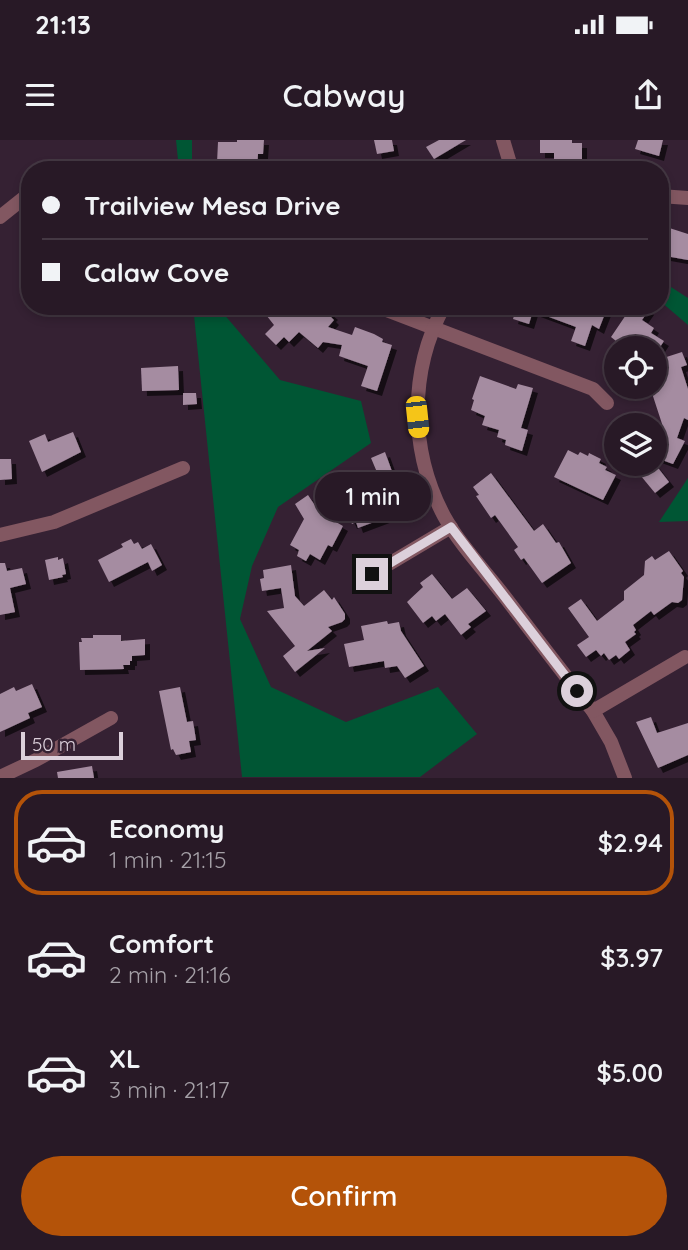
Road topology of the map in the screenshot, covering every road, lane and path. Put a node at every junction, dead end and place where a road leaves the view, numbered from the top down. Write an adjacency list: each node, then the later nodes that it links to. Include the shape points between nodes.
1 (503, 140): 2 (street)
2 (509, 161)
3 (669, 197): 4 (street)
4 (688, 198)
5 (21, 200): 6 (street)
6 (0, 217)
7 (400, 315): 9 (street)
8 (439, 315): 9 (street)
9 (433, 327): 10 (street, via 593,388); 12 (street, via 419,379 417,417 425,467)
10 (607, 403)
11 (183, 468): 13 (street, via 54,522)
12 (451, 527): 14 (street); 16 (street)
13 (0, 535)
14 (372, 574)
15 (685, 657): 16 (street)
16 (593, 711): 19 (street)
17 (111, 718): 18 (street)
18 (0, 777)
19 (625, 778)

